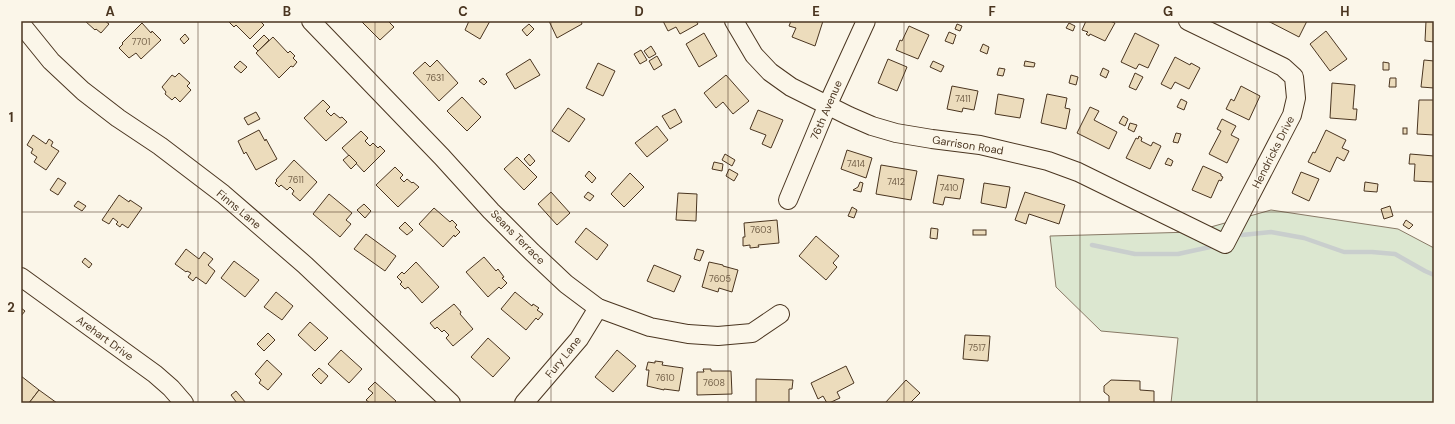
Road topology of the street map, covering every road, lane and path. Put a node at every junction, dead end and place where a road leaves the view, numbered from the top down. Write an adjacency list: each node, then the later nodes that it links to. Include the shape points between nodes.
1 (311, 21): 10 (street, Seans Terrace, via 491,211 566,284)
2 (734, 21): 6 (street, Garrison Road, via 754,55 770,72 791,87)
3 (866, 21): 6 (street, 76th Avenue)
4 (1188, 21): 8 (street, Hendricks Drive, via 1283,67 1294,78 1296,98 1292,115)
5 (21, 24): 13 (street, Finns Lane, via 51,61 83,91 223,194 305,265)
6 (828, 104): 7 (street, 76th Avenue); 8 (street, Garrison Road, via 872,126 896,133 980,146 1048,161 1078,172)
7 (788, 200)
8 (1225, 244)
9 (21, 277): 12 (street, Arehart Drive, via 155,374)
10 (598, 308): 11 (street, Seans Terrace, via 650,327 718,336 752,333); 14 (street, Fury Lane, via 579,339)
11 (780, 314)
12 (176, 400)
13 (451, 403)
14 (524, 403)

